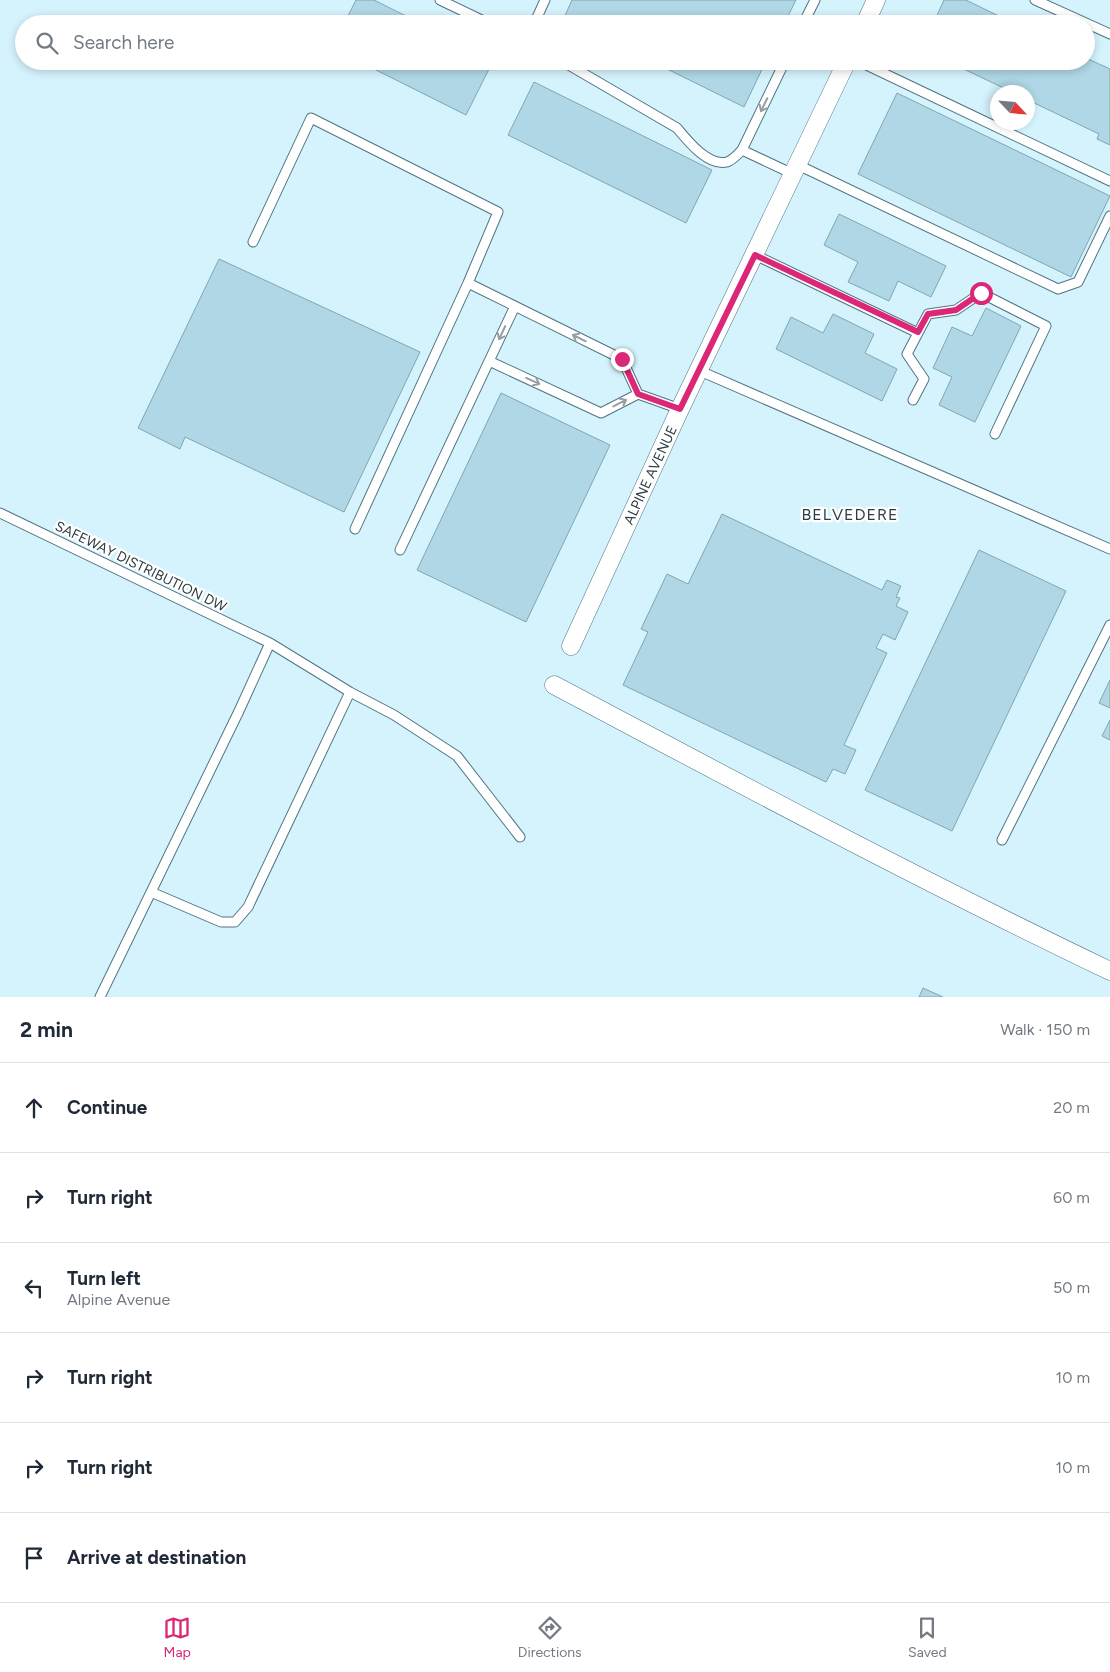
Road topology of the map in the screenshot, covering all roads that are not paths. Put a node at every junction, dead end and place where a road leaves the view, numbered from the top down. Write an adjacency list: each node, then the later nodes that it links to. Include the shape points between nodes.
1 (440, 0): 6 (lane)
2 (545, 0): 7 (lane)
3 (815, 0): 8 (lane)
4 (876, 0): 9 (street)
5 (1035, 0): 10 (lane)
6 (471, 15)
7 (538, 15)
8 (808, 15)
9 (869, 15)
10 (1068, 15)
11 (1095, 27): 12 (lane)
12 (1110, 34)
13 (577, 70): 17 (lane, via 676,128 708,157 726,162)
14 (781, 70): 17 (lane, one-way to 17)
15 (843, 70): 18 (street, ALPINE AVENUE)
16 (877, 70): 19 (lane)
17 (742, 150): 18 (lane)
18 (796, 170): 20 (lane, via 1058,289 1078,282); 22 (street, ALPINE AVENUE)
19 (1110, 181)
20 (1110, 216)
21 (253, 242): 23 (lane, via 311,118 498,212)
22 (755, 255): 25 (lane); 27 (street, ALPINE AVENUE)
23 (468, 283): 24 (lane); 33 (lane)
24 (515, 306): 26 (lane, one-way to 26); 28 (lane, one-way to 24, via 622,359)
25 (918, 332): 29 (lane, via 908,354 924,379); 31 (lane, via 928,314 956,310 981,293 1046,326)
26 (489, 361): 28 (lane, one-way to 28, via 601,413); 35 (lane)
27 (700, 371): 30 (street, ALPINE AVENUE); 34 (lane)
28 (638, 394): 30 (lane)
29 (913, 400)
30 (680, 409): 38 (street, ALPINE AVENUE)
31 (995, 434)
32 (0, 513): 37 (lane, SAFEWAY DISTRIBUTION DW)
33 (355, 529)
34 (1110, 548)
35 (400, 550)
36 (1110, 625): 42 (lane)
37 (270, 643): 40 (lane, SAFEWAY DISTRIBUTION DW); 43 (lane)
38 (571, 646)
39 (554, 685): 44 (street, via 1018,927)
40 (350, 692): 41 (lane, SAFEWAY DISTRIBUTION DW, via 394,715 457,756); 43 (lane, via 248,908 235,922 220,922)
41 (520, 837)
42 (1002, 840)
43 (151, 892): 45 (lane)
44 (1110, 971)
45 (100, 997)

